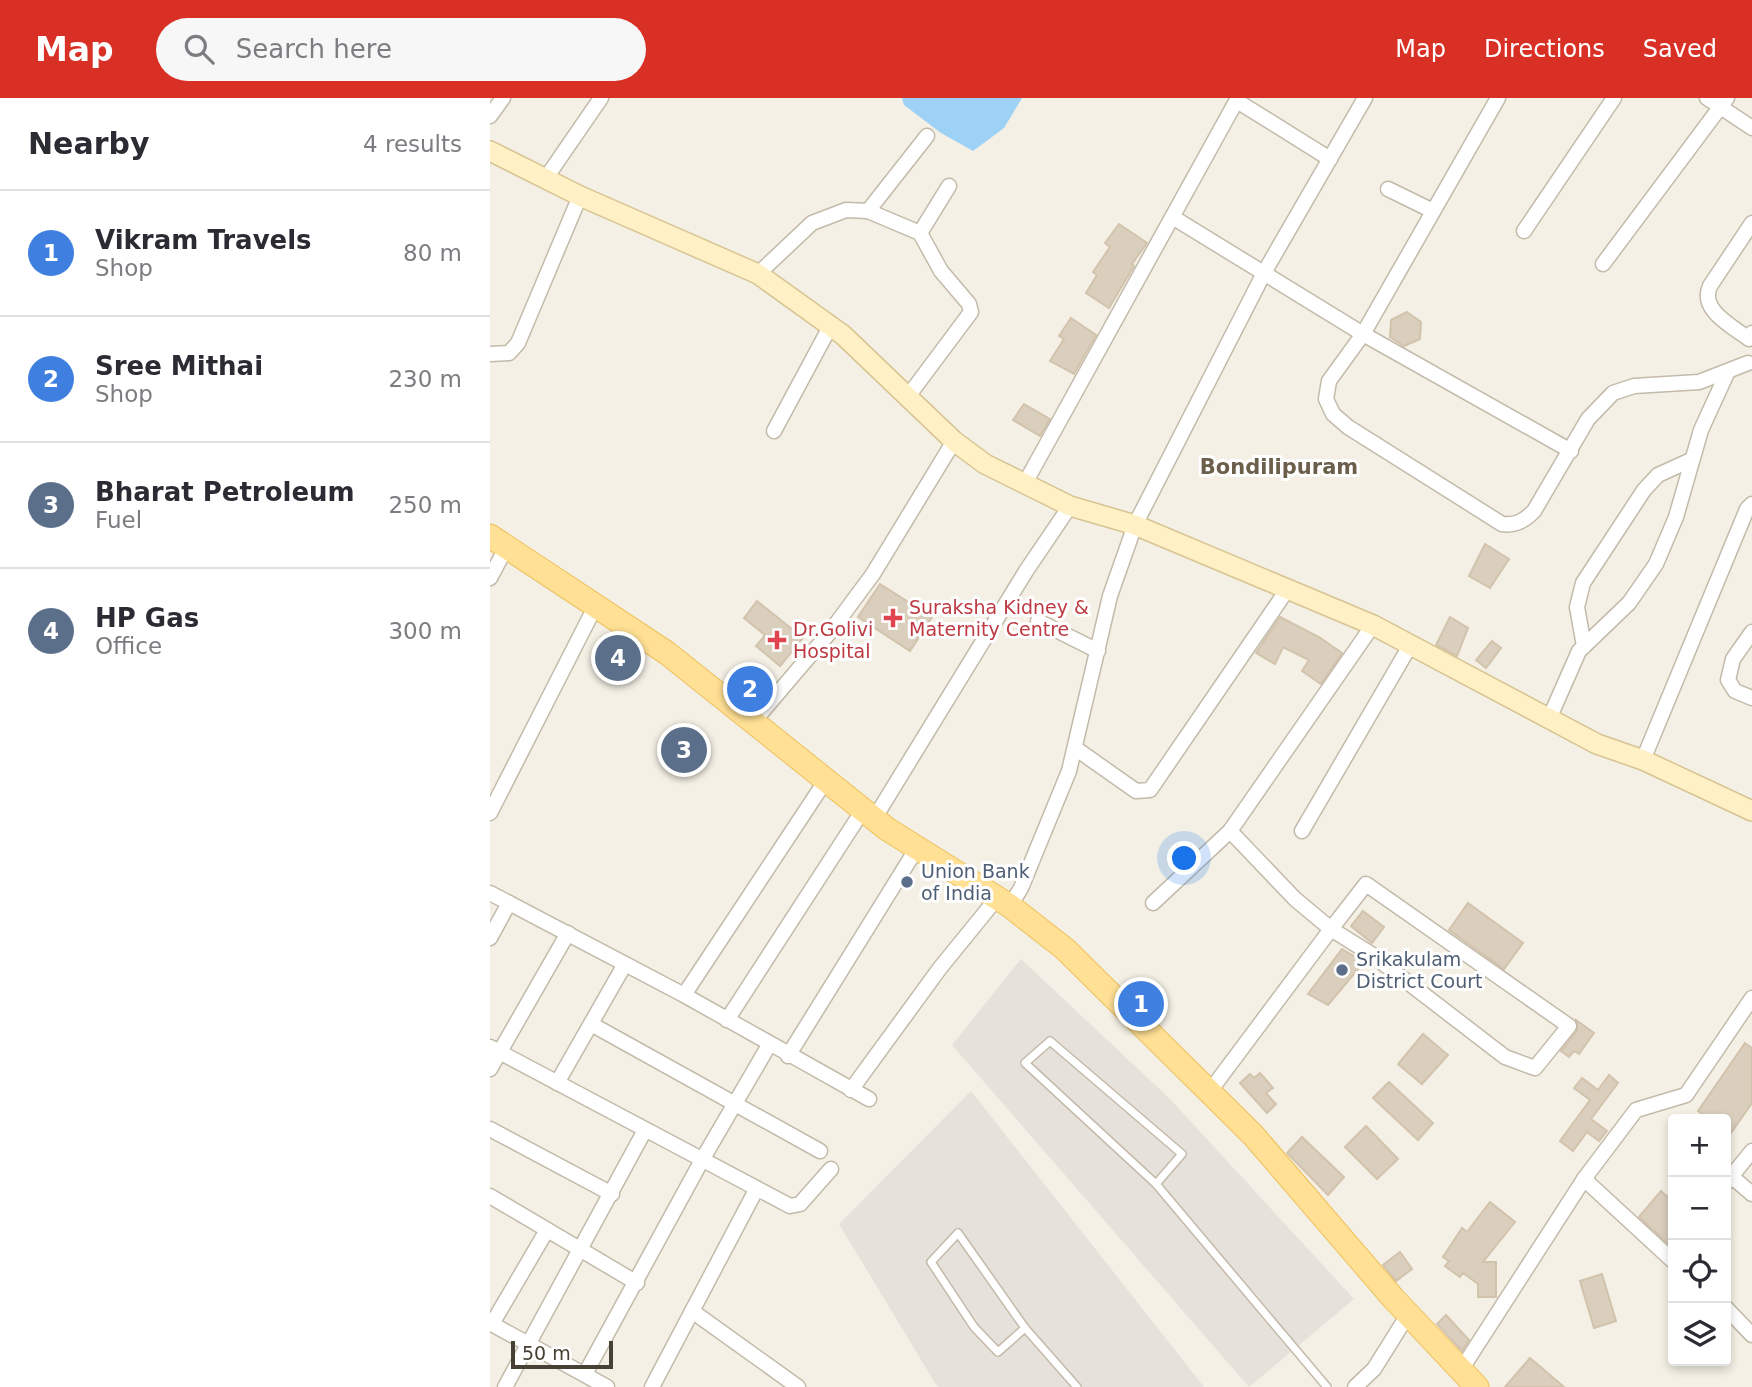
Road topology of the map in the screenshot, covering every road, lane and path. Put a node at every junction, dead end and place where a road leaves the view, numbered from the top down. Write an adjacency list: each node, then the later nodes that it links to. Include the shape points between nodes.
1 (503, 98): 9 (street)
2 (601, 98): 14 (street)
3 (1365, 98): 13 (street)
4 (1498, 98): 19 (street)
5 (1614, 98): 22 (street)
6 (1707, 98): 8 (street)
7 (1238, 99): 13 (street); 20 (street)
8 (1723, 103): 10 (street); 24 (street)
9 (490, 116)
10 (1752, 128)
11 (927, 136): 18 (street)
12 (490, 151): 14 (street)
13 (1330, 159): 25 (street)
14 (546, 178): 17 (street)
15 (949, 186): 23 (street)
16 (1388, 189): 19 (street)
17 (580, 196): 26 (street); 30 (street, via 518,342 509,353)
18 (868, 211): 23 (street); 26 (street, via 846,210 812,223)
19 (1433, 211): 28 (street)
20 (1174, 218): 25 (street); 38 (street)
21 (1752, 223): 29 (street, via 1707,297 1714,312)
22 (1524, 231)
23 (920, 233): 33 (street, via 971,312)
24 (1603, 264)
25 (1265, 271): 28 (street); 41 (street)
26 (758, 274): 27 (street)
27 (831, 325): 33 (street); 34 (street)
28 (1363, 334): 36 (street); 36 (street, via 1329,381 1326,399 1333,414 1502,524 1528,517)
29 (1750, 336): 31 (street)
30 (490, 354)
31 (1750, 365): 32 (street)
32 (1728, 371): 36 (street, via 1699,382 1621,389 1588,419); 37 (street)
33 (909, 395): 35 (street)
34 (774, 431)
35 (954, 441): 38 (street); 54 (street, via 873,574)
36 (1571, 451)
37 (1691, 460): 50 (street, via 1657,564 1629,603); 50 (street, via 1658,475 1643,490 1583,583 1577,607)
38 (1024, 485): 40 (street)
39 (1752, 504): 56 (street)
40 (1070, 506): 41 (street); 60 (street)
41 (1135, 525): 44 (street); 51 (street, via 1110,596)
42 (498, 542): 43 (street); 45 (main road)
43 (490, 578)
44 (1287, 590): 47 (street); 55 (street, via 1150,790 1136,790)
45 (596, 605): 54 (main road); 59 (street)
46 (1038, 621): 51 (street)
47 (1374, 625): 49 (street); 61 (street)
48 (1752, 632): 52 (street, via 1733,659 1728,680 1735,691)
49 (1411, 644): 53 (street); 62 (street)
50 (1584, 646): 53 (street)
51 (1098, 651): 55 (street)
52 (1752, 698)
53 (1549, 719): 56 (street, via 1597,744)
54 (755, 720): 57 (main road)
55 (1075, 748): 65 (street, via 1026,876)
56 (1643, 760): 58 (street)
57 (826, 780): 60 (main road); 72 (street)
58 (1752, 811)
59 (490, 813)
60 (868, 814): 63 (main road); 74 (street)
61 (1230, 831): 67 (street); 68 (street, via 1294,898)
62 (1302, 831)
63 (917, 848): 65 (main road); 78 (street)
64 (490, 893): 66 (street)
65 (1003, 902): 81 (street, via 940,968); 82 (main road, via 1065,948)
66 (509, 903): 69 (street); 70 (street)
67 (1153, 903)
68 (1331, 929): 68 (street, via 1367,884 1569,1026 1535,1068 1505,1057 1371,954); 82 (street)
69 (568, 933): 71 (street); 77 (street)
70 (490, 938)
71 (625, 964): 72 (street); 75 (street)
72 (684, 995): 74 (street)
73 (1752, 998): 92 (street, via 1686,1095 1636,1110)
74 (727, 1020): 76 (street)
75 (591, 1024): 80 (street); 84 (street)
76 (769, 1045): 78 (street); 84 (street)
77 (494, 1050): 79 (street); 80 (street)
78 (789, 1056): 81 (street)
79 (490, 1069)
80 (557, 1083): 86 (street)
81 (851, 1090): 83 (street)
82 (1210, 1091): 104 (main road)
83 (869, 1099)
84 (736, 1102): 87 (street); 89 (street)
85 (490, 1129): 96 (street)
86 (645, 1130): 89 (street); 96 (street)
87 (820, 1151)
88 (1752, 1151): 91 (street)
89 (702, 1160): 95 (street); 102 (street)
90 (831, 1168): 95 (street, via 795,1206)
91 (1730, 1177)
92 (1584, 1179): 101 (street); 110 (street)
93 (1731, 1181): 97 (street)
94 (1156, 1184): 94 (lane, via 1025,1063 1049,1041 1182,1154); 117 (lane)
95 (756, 1189): 103 (street)
96 (612, 1194): 100 (street)
97 (1752, 1194)
98 (491, 1199): 99 (street)
99 (547, 1230): 100 (street); 106 (street)
100 (581, 1250): 102 (street); 109 (street)
101 (1668, 1256)
102 (637, 1283): 111 (street)
103 (692, 1311): 114 (street); 115 (street)
104 (1409, 1313): 110 (main road); 118 (street, via 1374,1369)
105 (1731, 1313): 108 (street)
106 (491, 1324): 109 (street)
107 (1025, 1328): 107 (lane, via 1018,1318 958,1233 931,1262 974,1327 998,1352); 116 (lane)
108 (1752, 1335)
109 (530, 1345): 111 (street); 112 (street)
110 (1461, 1370): 119 (main road)
111 (585, 1374): 113 (street)
112 (505, 1387)
113 (607, 1387)
114 (652, 1387)
115 (797, 1387)
116 (1077, 1387)
117 (1327, 1387)
118 (1355, 1387)
119 (1477, 1387)

